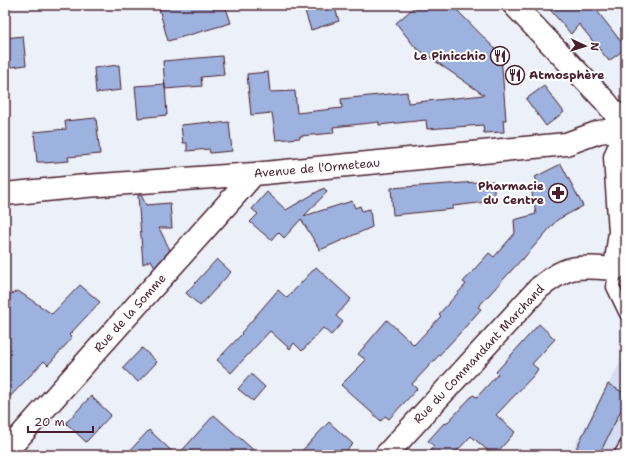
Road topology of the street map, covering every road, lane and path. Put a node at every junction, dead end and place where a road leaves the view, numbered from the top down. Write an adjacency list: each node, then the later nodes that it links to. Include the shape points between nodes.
1 (514, 5): 2 (street, via 606,102)
2 (626, 128): 3 (street, Avenue de l'Ormeteau, via 599,132 566,144); 5 (street, via 615,157)
3 (254, 174): 4 (street, Avenue de l'Ormeteau); 9 (street, Rue de la Somme)
4 (5, 194)
5 (622, 219): 6 (street)
6 (621, 264): 7 (lane, via 613,287); 10 (street, Rue du Commandant Marchand, via 571,269 538,288)
7 (626, 314)
8 (626, 445): 11 (lane)
9 (5, 453)
10 (386, 455)
11 (620, 455)

